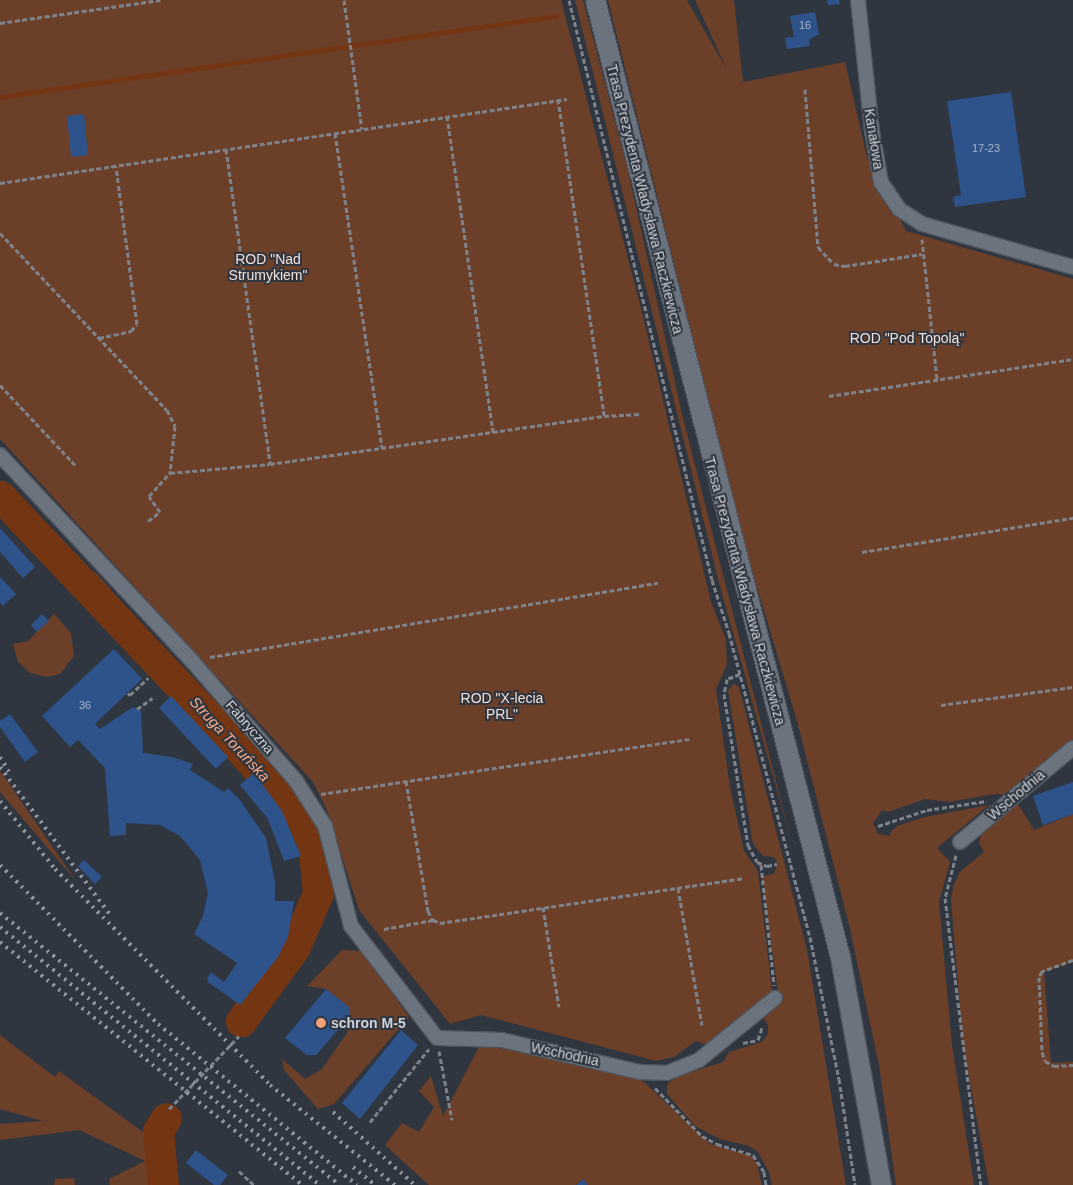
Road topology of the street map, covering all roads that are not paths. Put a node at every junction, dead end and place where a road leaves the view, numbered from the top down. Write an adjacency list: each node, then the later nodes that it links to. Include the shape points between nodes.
1 (595, 0): 9 (main road, Trasa Prezydenta Władysława Raczkiewicza, via 840,957)
2 (858, 0): 3 (street, Kanałowa, via 872,131 881,182 899,209 922,224)
3 (1073, 267)
4 (0, 455): 8 (street, Fabryczna, via 192,661 306,796 325,826 351,926)
5 (1073, 748): 6 (street, Wschodnia)
6 (960, 842)
7 (775, 998): 8 (street, Wschodnia, via 692,1065 667,1072 631,1069 502,1040)
8 (437, 1038)
9 (880, 1185)

